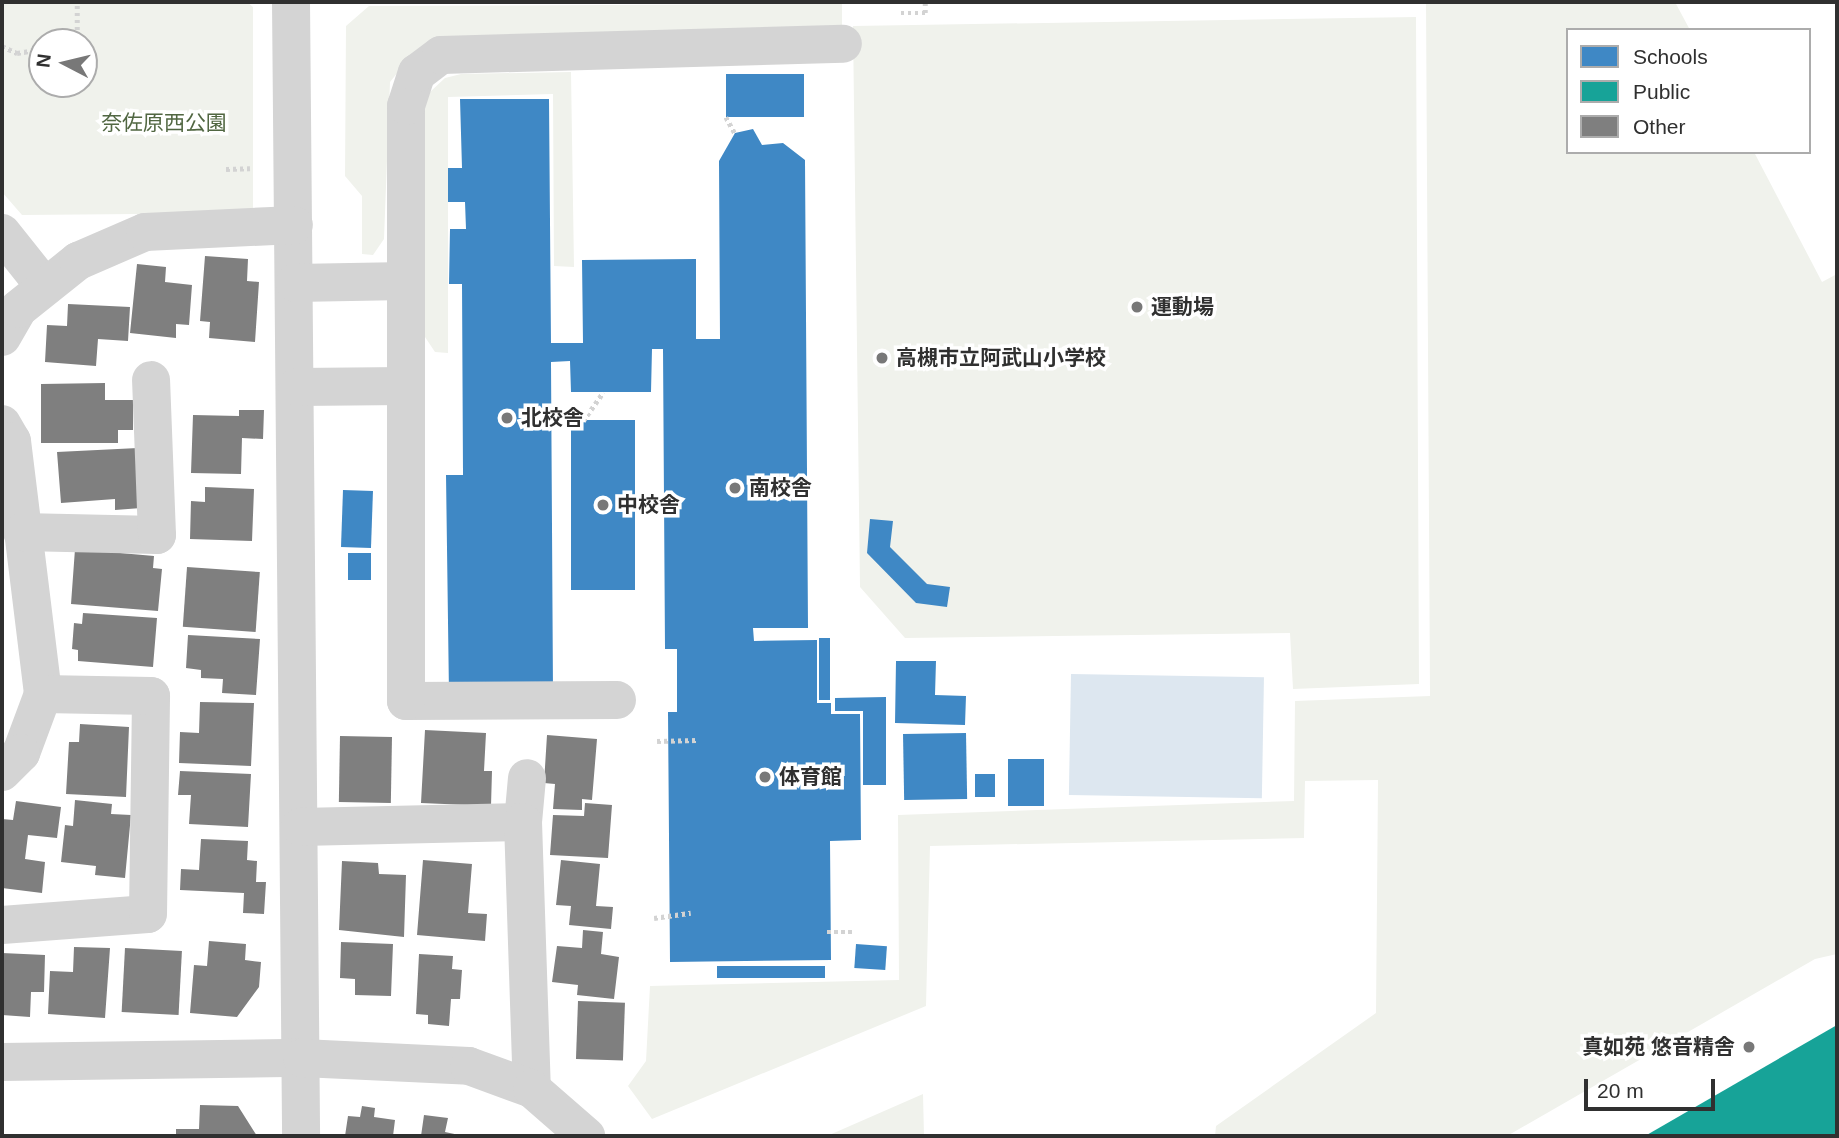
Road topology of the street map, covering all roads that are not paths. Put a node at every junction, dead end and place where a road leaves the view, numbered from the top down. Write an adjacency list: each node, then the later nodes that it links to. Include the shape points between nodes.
1 (291, 2): 3 (street)
2 (843, 44): 5 (street, via 441,55 417,73 406,106)
3 (294, 225): 6 (street); 7 (street, via 145,232 78,261)
4 (2, 233): 7 (street)
5 (406, 281): 6 (street); 10 (street)
6 (295, 283): 11 (street)
7 (45, 287): 8 (street, via 18,309)
8 (2, 337)
9 (151, 380): 13 (street, via 157,535)
10 (405, 386): 11 (street); 15 (street, via 406,701)
11 (296, 387): 19 (street)
12 (2, 424): 13 (street, via 12,441)
13 (22, 531): 14 (street)
14 (43, 694): 16 (street, via 21,753); 20 (street, via 151,696 148,914)
15 (617, 700)
16 (2, 772)
17 (527, 778): 18 (street)
18 (523, 822): 19 (street); 23 (street)
19 (300, 827): 21 (street)
20 (2, 925)
21 (302, 1058): 22 (street); 23 (street, via 470,1066); 24 (street)
22 (2, 1062)
23 (532, 1089): 25 (street)
24 (301, 1136)
25 (586, 1136)

